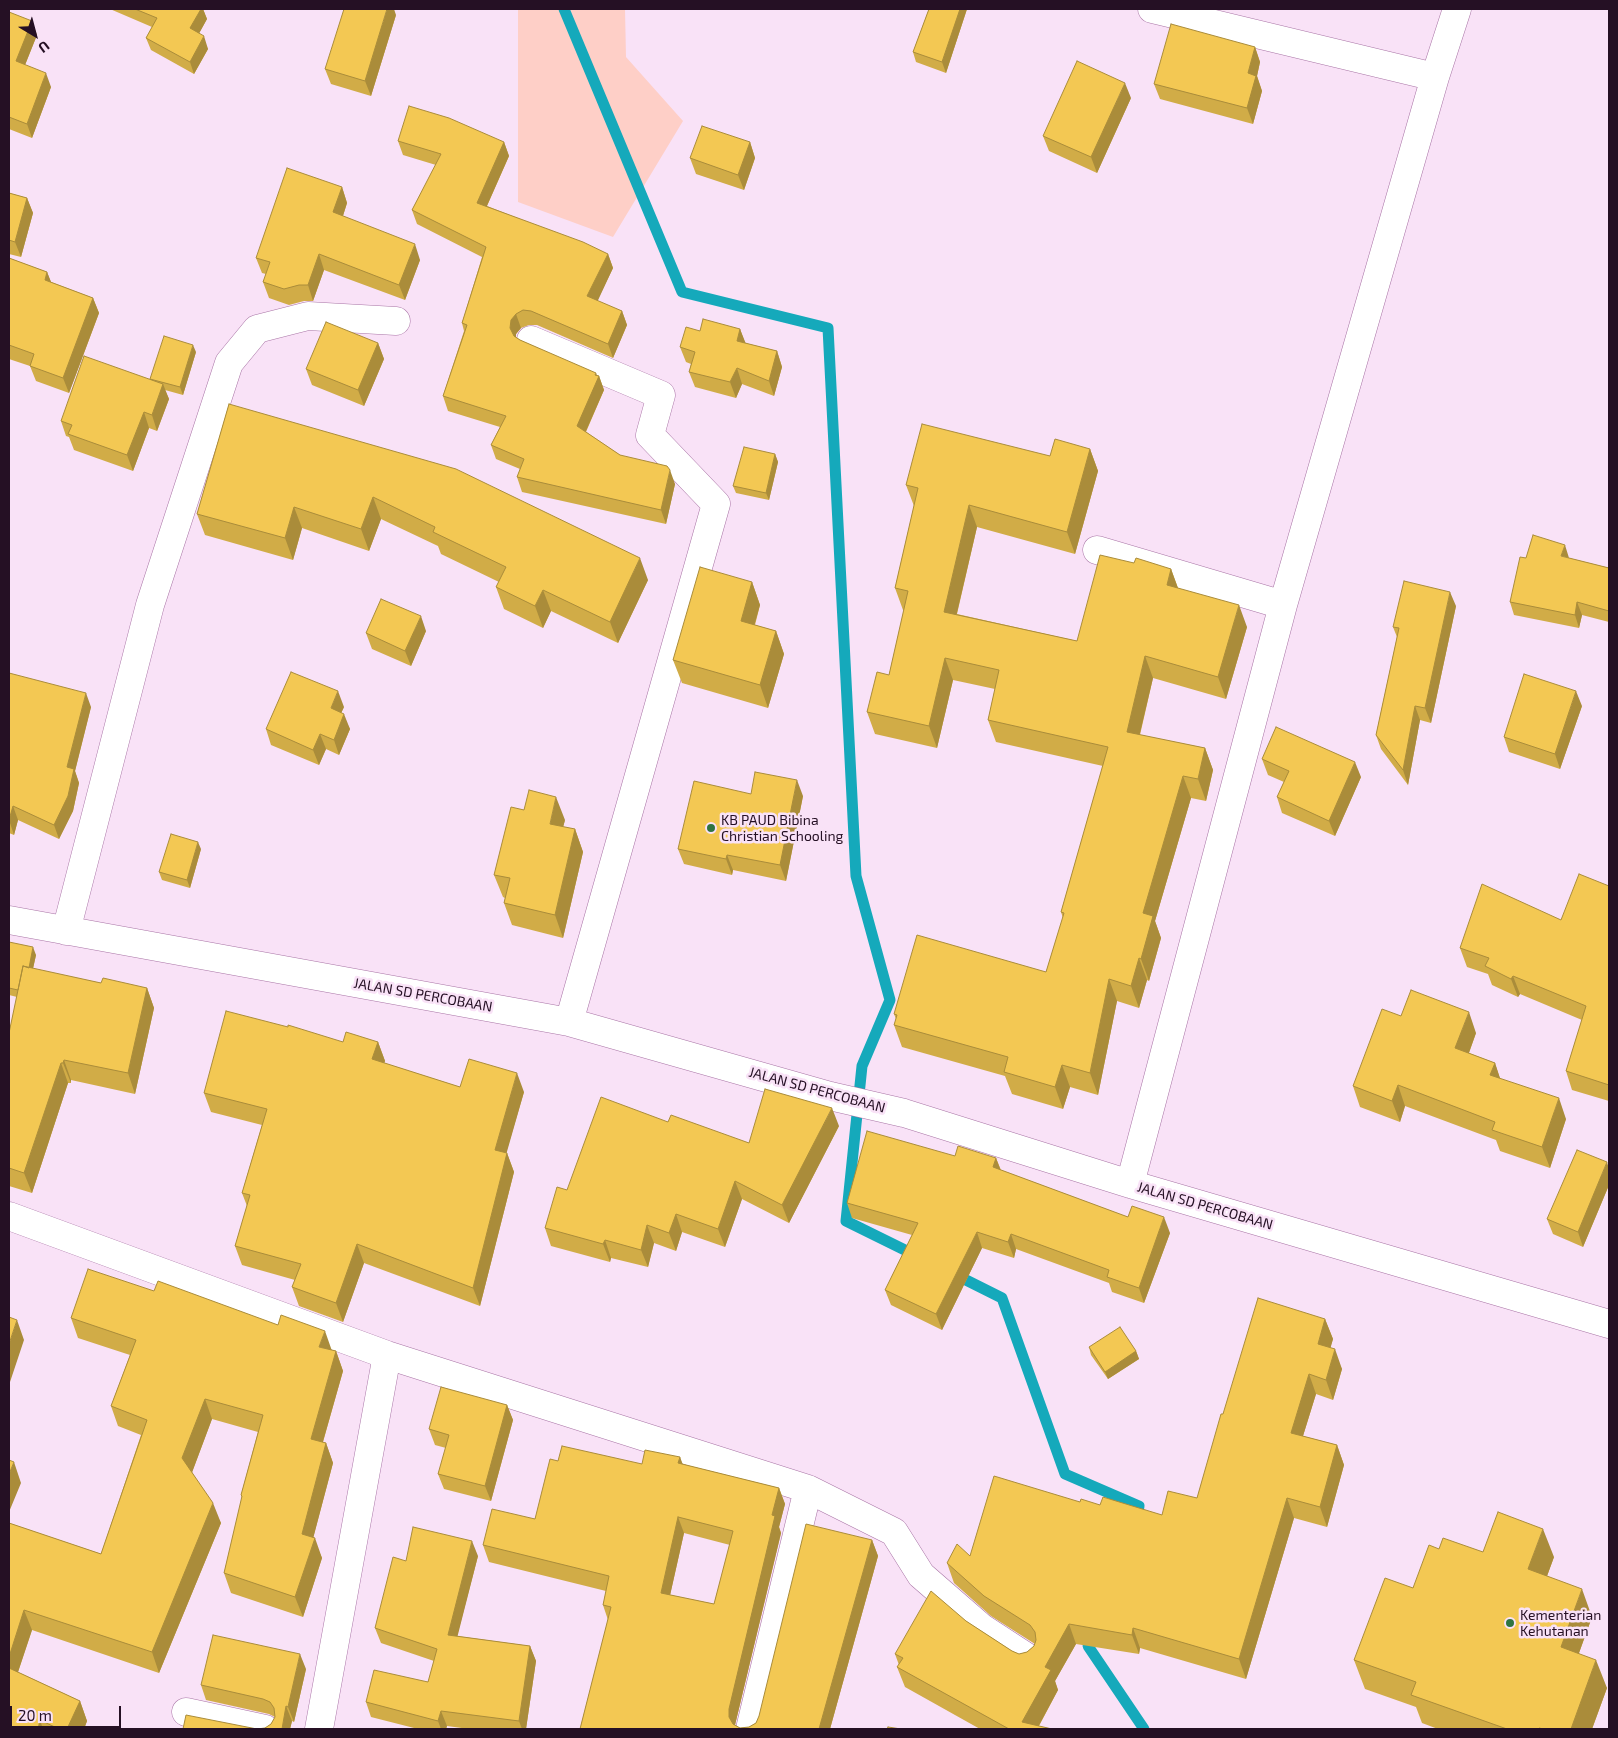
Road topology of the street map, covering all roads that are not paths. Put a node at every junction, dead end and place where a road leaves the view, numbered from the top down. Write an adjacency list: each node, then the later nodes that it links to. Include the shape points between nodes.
1 (1152, 9): 3 (street)
2 (1457, 9): 3 (street)
3 (1436, 77): 7 (street)
4 (396, 321): 9 (street, via 308,316 257,329 230,363 150,604)
5 (531, 340): 10 (street, via 661,395 650,435 716,504)
6 (1098, 550): 7 (street)
7 (1284, 605): 11 (street)
8 (9, 920): 9 (street, JALAN SD PERCOBAAN)
9 (66, 931): 10 (street, JALAN SD PERCOBAAN)
10 (569, 1022): 11 (street, JALAN SD PERCOBAAN, via 830,1096 904,1113)
11 (1130, 1184): 13 (street, JALAN SD PERCOBAAN)
12 (9, 1216): 14 (street)
13 (1609, 1324)
14 (387, 1355): 15 (street); 19 (street)
15 (808, 1489): 16 (street, via 894,1532 921,1575 982,1628); 20 (street)
16 (1028, 1658)
17 (186, 1712): 18 (street)
18 (265, 1729)
19 (319, 1729)
20 (750, 1729)

